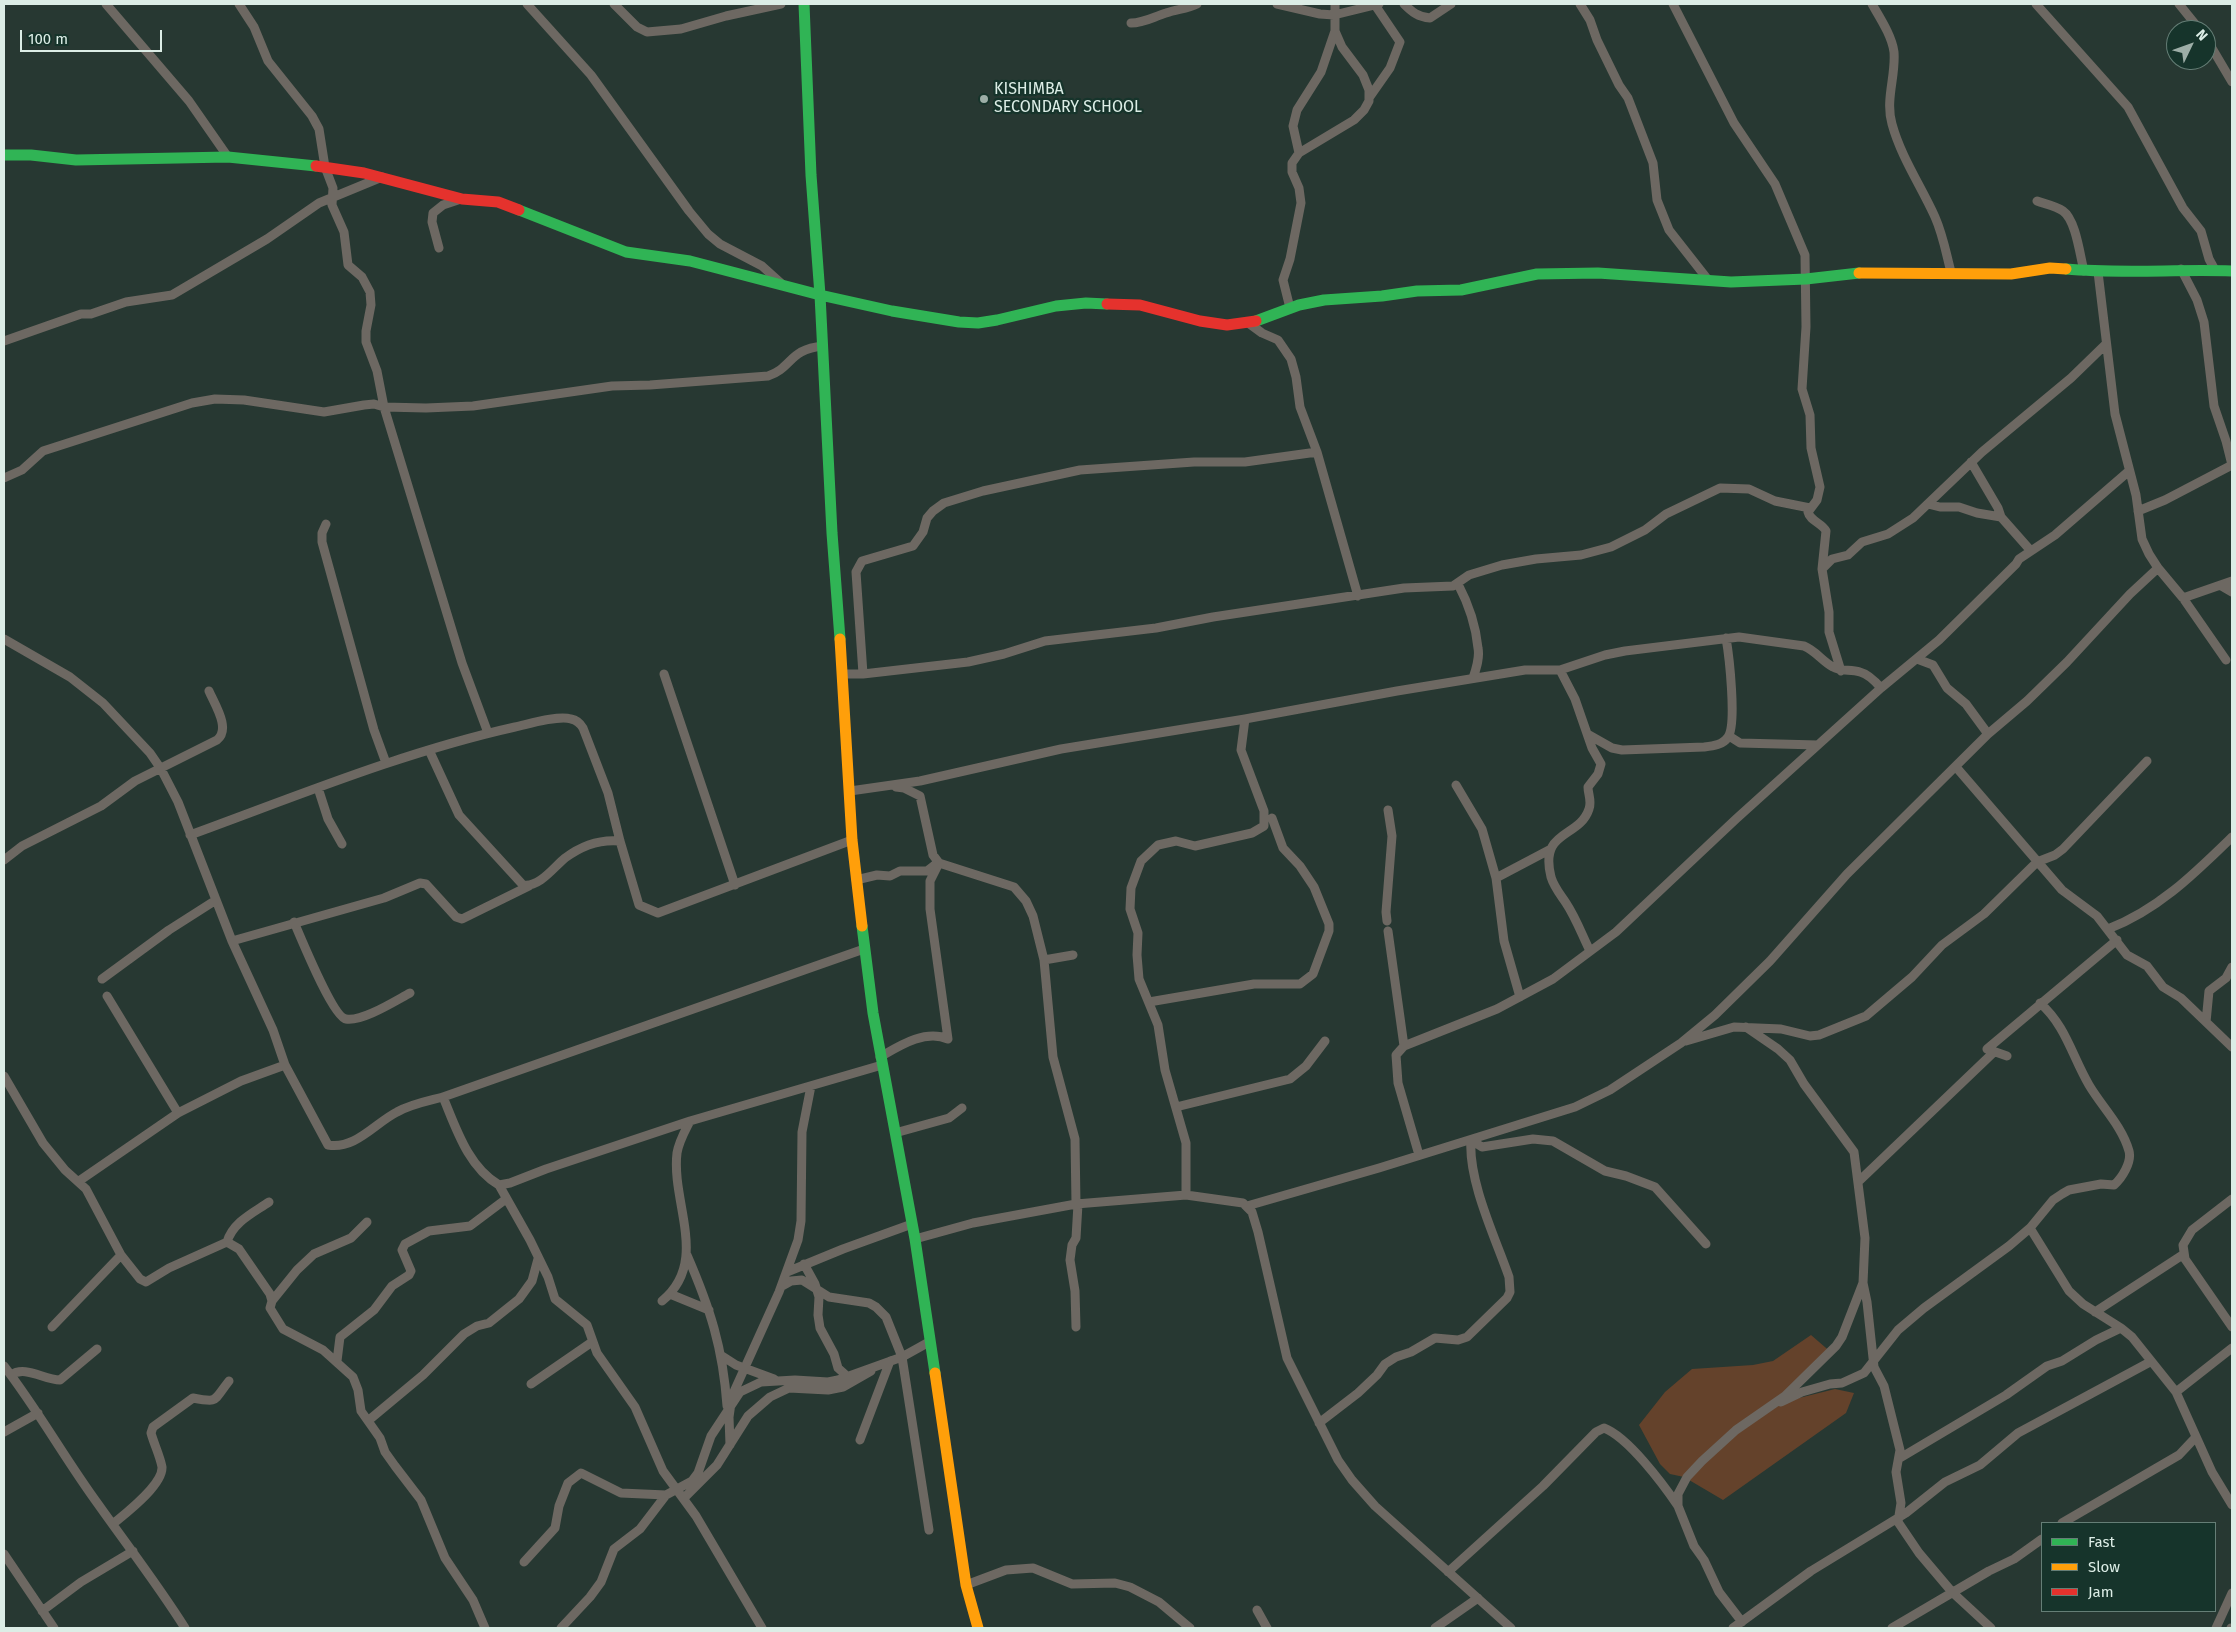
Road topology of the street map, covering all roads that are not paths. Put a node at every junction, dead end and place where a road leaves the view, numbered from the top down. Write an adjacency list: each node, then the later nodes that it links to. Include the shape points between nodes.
1 (106, 4): 27 (street, via 190,101)
2 (239, 4): 28 (street, via 254,27 272,67 316,123)
3 (527, 4): 42 (street, via 591,75 708,234 762,266)
4 (614, 4): 5 (street, via 636,27 647,32 681,29)
5 (781, 4)
6 (804, 4): 43 (street)
7 (1197, 4): 20 (street, via 1142,23)
8 (1277, 4): 18 (street)
9 (1335, 4): 18 (street)
10 (1377, 4): 18 (street); 24 (street, via 1400,42 1390,68)
11 (1404, 4): 12 (street, via 1421,17 1430,18)
12 (1451, 4)
13 (1580, 4): 41 (street, via 1628,98 1653,163 1657,200 1669,230)
14 (1673, 4): 40 (street, via 1734,123 1775,184 1802,247)
15 (1872, 4): 38 (street, via 1893,50 1889,92 1892,126 1935,216)
16 (2036, 4): 35 (street, via 2128,107 2183,208 2201,231 2208,259)
17 (2179, 4): 19 (street)
18 (1334, 15): 21 (street)
19 (2192, 20)
20 (1131, 23)
21 (1335, 31): 24 (street, via 1342,47 1363,75); 25 (street, via 1321,72 1298,110 1294,126)
22 (2216, 55): 23 (street)
23 (2232, 82)
24 (1369, 98): 25 (street, via 1364,110 1354,120)
25 (1300, 153): 44 (street, via 1291,168 1301,196 1300,210 1283,280)
26 (4, 155): 27 (street, via 76,160)
27 (228, 157): 28 (street)
28 (324, 167): 29 (street); 30 (street, via 332,182)
29 (382, 177): 30 (street); 31 (street)
30 (333, 197): 46 (street, via 172,295 126,302 91,314 81,314); 49 (street, via 332,205 344,232 348,265 362,277 370,292 366,342 378,371)
31 (462, 199): 33 (street, via 433,212 432,222); 42 (street, via 498,202 626,252 690,261)
32 (2037, 201): 36 (street, via 2068,216)
33 (439, 248)
34 (2181, 269): 35 (street); 39 (street); 52 (street, via 2204,322 2214,406)
35 (2215, 270): 37 (street)
36 (2084, 271): 38 (street, via 2050,268 2011,274); 39 (street)
37 (2232, 271)
38 (1952, 272): 40 (street, via 1870,272)
39 (2098, 272): 47 (street)
40 (1806, 279): 41 (street); 56 (street, via 1806,348 1802,389 1810,415 1811,448 1820,487 1818,500)
41 (1709, 281): 44 (street, via 1598,273 1538,274 1461,290 1336,298)
42 (782, 284): 43 (street)
43 (820, 295): 45 (street, via 959,322 997,320 1056,306 1086,303 1140,306 1213,324); 48 (street)
44 (1290, 308): 45 (street)
45 (1247, 322): 50 (street, via 1278,340 1291,359 1300,407)
46 (4, 341)
47 (2106, 344): 51 (street, via 2071,378); 53 (street, via 2115,414)
48 (823, 346): 49 (street, via 798,352 779,371 768,376 612,386 490,405); 76 (street)
49 (384, 407): 54 (street, via 374,404 312,412 274,403 215,399 192,403 43,451 30,465); 82 (street, via 462,663)
50 (1317, 452): 67 (street); 77 (street, via 1245,462 1080,470 944,503 927,518 923,532 912,546 862,561 858,566)
51 (1971, 462): 55 (street); 58 (street)
52 (2232, 465): 57 (street)
53 (2129, 471): 57 (street); 60 (street, via 2055,535)
54 (4, 478)
55 (1928, 504): 58 (street); 62 (street, via 1895,530 1862,542 1848,555 1832,559)
56 (1810, 508): 62 (street, via 1809,516 1826,531); 64 (street, via 1775,501 1749,489 1720,488 1666,514 1646,530 1611,547 1581,555 1502,565 1469,575)
57 (2138, 511): 61 (street, via 2142,539)
58 (2001, 516): 60 (street)
59 (326, 524): 89 (street, via 322,542)
60 (2031, 551): 71 (street)
61 (2158, 568): 68 (street); 83 (street, via 2067,662)
62 (1822, 569): 74 (street, via 1829,632)
63 (2232, 581): 65 (street)
64 (1458, 584): 67 (street); 78 (street, via 1478,647)
65 (2220, 585): 66 (street); 68 (street)
66 (2232, 592)
67 (1358, 596): 77 (street, via 1156,628 1045,641 976,660)
68 (2183, 598): 72 (street)
69 (1726, 638): 73 (street, via 1625,651); 74 (street, via 1804,646); 85 (street, via 1732,682 1732,724)
70 (4, 639): 91 (street, via 70,676 103,703)
71 (1917, 659): 79 (street); 83 (street, via 1932,665 1946,688 1966,704)
72 (2226, 660)
73 (1560, 670): 78 (street, via 1525,670); 84 (street)
74 (1840, 670): 79 (street, via 1860,672)
75 (664, 674): 109 (street)
76 (843, 674): 77 (street); 95 (street)
77 (863, 674)
78 (1473, 678): 81 (street)
79 (1881, 688): 86 (street)
80 (209, 691): 91 (street, via 223,730 221,737)
81 (1245, 719): 93 (street, via 1062,749); 127 (street, via 1241,750 1264,811 1264,826 1252,833 1195,846 1171,841 1158,845 1141,861 1130,888 1130,909 1138,933 1139,979)
82 (488, 733): 87 (street); 100 (street, via 566,718 579,723 608,793)
83 (1988, 734): 90 (street)
84 (1589, 735): 85 (street, via 1622,750 1713,746); 103 (street, via 1601,762 1598,774 1588,787 1590,809 1578,825 1558,838)
85 (1728, 736): 86 (street, via 1740,743)
86 (1818, 745): 119 (street, via 1698,852 1616,932)
87 (430, 750): 89 (street); 110 (street, via 459,815 518,881)
88 (2147, 761): 105 (street, via 2062,849)
89 (386, 763): 94 (street)
90 (1956, 767): 105 (street); 132 (street, via 1847,874 1770,961)
91 (161, 769): 98 (street); 104 (street, via 135,781 102,806 22,846)
92 (1456, 785): 107 (street, via 1482,829)
93 (879, 787): 95 (street); 106 (street, via 904,788 920,796 933,855)
94 (318, 788): 98 (street); 102 (street, via 328,819)
95 (850, 791): 101 (street)
96 (1388, 810): 112 (street, via 1392,836)
97 (1272, 818): 127 (street, via 1283,848 1311,880 1329,924 1313,974 1300,984 1254,984)
98 (190, 835): 111 (street)
99 (2232, 837): 114 (street, via 2188,880 2151,908)
100 (620, 840): 109 (street, via 639,905 646,910 658,913); 110 (street, via 606,839 582,848)
101 (852, 840): 108 (street); 109 (street)
102 (342, 844)
103 (1551, 849): 107 (street); 119 (street, via 1550,872 1554,886)
104 (4, 860)
105 (2037, 862): 114 (street, via 2068,896 2089,909); 130 (street, via 1984,914 1942,945 1912,977 1866,1016 1829,1032 1810,1036 1781,1029)
106 (939, 863): 108 (street, via 927,870 900,871 890,876 877,875); 121 (street, via 1014,887 1034,916); 137 (street, via 930,881 930,909 948,1039 941,1036 909,1040)
107 (1496, 878): 126 (street, via 1504,941)
108 (856, 880): 118 (street)
109 (736, 885)
110 (529, 886): 113 (street, via 462,919 456,917 424,883 384,898)
111 (216, 900): 117 (street); 123 (street)
112 (1387, 921)
113 (294, 922): 117 (street); 124 (street, via 330,1001 337,1014 345,1019 362,1016)
114 (2108, 929): 116 (street)
115 (1388, 931): 133 (street)
116 (2116, 940): 128 (street); 129 (street, via 2127,955 2151,969 2162,987 2181,998)
117 (232, 941): 138 (street, via 273,1030)
118 (864, 949): 137 (street); 142 (street)
119 (1590, 951): 126 (street, via 1553,979)
120 (1073, 955): 121 (street)
121 (1044, 960): 157 (street, via 1053,1057 1075,1139)
122 (2232, 967): 129 (street, via 2226,978 2209,991)
123 (102, 979)
124 (410, 993)
125 (107, 996): 145 (street)
126 (1520, 997): 133 (street)
127 (1149, 1002): 143 (street, via 1158,1025 1165,1070)
128 (2040, 1003): 135 (street, via 1987,1048); 161 (street, via 2058,1022 2083,1074 2122,1133 2130,1153 2123,1175 2116,1183 2069,1190 2053,1200)
129 (2206, 1022): 134 (street)
130 (1746, 1027): 132 (street, via 1722,1029); 151 (street, via 1790,1060 1854,1152)
131 (1325, 1041): 143 (street, via 1306,1066 1290,1079)
132 (1680, 1043): 148 (street, via 1593,1099)
133 (1404, 1046): 149 (street, via 1396,1055 1398,1083)
134 (2232, 1047)
135 (1994, 1052): 136 (street); 151 (street)
136 (2007, 1056)
137 (881, 1061): 140 (street); 147 (street)
138 (285, 1065): 142 (street, via 328,1145 354,1141 399,1111); 145 (street, via 242,1081)
139 (4, 1076): 141 (street)
140 (811, 1086): 146 (street); 170 (street, via 802,1132 802,1221)
141 (7, 1087): 150 (street, via 43,1143 65,1170)
142 (443, 1097): 152 (street, via 469,1153 481,1171)
143 (1176, 1107): 153 (street, via 1186,1143)
144 (962, 1108): 147 (street, via 949,1118)
145 (178, 1113): 150 (street)
146 (690, 1121): 152 (street); 165 (street, via 677,1153)
147 (895, 1133): 160 (street)
148 (1471, 1140): 149 (street); 164 (street, via 1482,1147 1533,1139 1553,1141 1605,1171 1655,1186); 205 (street, via 1470,1155 1476,1182 1510,1277 1508,1298 1467,1337 1458,1340 1435,1338 1385,1364 1358,1393)
149 (1419, 1155): 158 (street)
150 (79, 1181): 167 (street)
151 (1858, 1182): 171 (street, via 1864,1238)
152 (499, 1185): 154 (street)
153 (1186, 1195): 157 (street); 158 (street)
154 (506, 1199): 168 (street); 189 (street, via 470,1226 428,1231 404,1244 402,1250 409,1275 392,1286 374,1310 340,1337)
155 (2232, 1199): 166 (street, via 2188,1234 2183,1242)
156 (270, 1202): 163 (street, via 238,1223)
157 (1077, 1204): 162 (street, via 973,1223); 180 (street, via 1076,1238 1070,1260)
158 (1247, 1206): 205 (street, via 1258,1232 1288,1358)
159 (367, 1222): 175 (street, via 351,1238 314,1254)
160 (912, 1224): 162 (street); 169 (street)
161 (2030, 1228): 178 (street, via 2069,1291); 191 (street, via 1898,1330)
162 (915, 1239): 184 (street)
163 (227, 1242): 167 (street, via 146,1282); 175 (street, via 235,1245 248,1260)
164 (1706, 1244)
165 (686, 1253): 174 (street, via 678,1283); 177 (street)
166 (2184, 1254): 178 (street); 181 (street)
167 (121, 1255): 179 (street)
168 (538, 1260): 183 (street, via 555,1299 587,1325); 204 (street, via 532,1281 519,1298 489,1323 464,1334 423,1376)
169 (804, 1264): 170 (street); 173 (street)
170 (787, 1272): 172 (street)
171 (1863, 1283): 191 (street); 201 (street, via 1839,1341)
172 (782, 1286): 173 (street, via 802,1280); 194 (street)
173 (817, 1291): 188 (street, via 829,1297 876,1306 886,1317); 196 (street, via 820,1328 841,1372)
174 (670, 1294): 176 (street); 177 (street)
175 (272, 1301): 189 (street, via 270,1308 283,1329)
176 (662, 1301)
177 (709, 1310): 187 (street)
178 (2095, 1312): 182 (street)
179 (52, 1327)
180 (1076, 1327)
181 (2232, 1327)
182 (2121, 1328): 192 (street, via 2132,1337); 210 (street, via 2062,1361 2046,1366 2006,1395)
183 (592, 1342): 199 (street); 211 (street, via 634,1408 660,1466)
184 (929, 1342): 188 (street); 225 (street)
185 (2232, 1348): 200 (street)
186 (97, 1349): 195 (street, via 60,1380 27,1372)
187 (722, 1356): 194 (street); 202 (street)
188 (902, 1356): 190 (street); 219 (street)
189 (337, 1361): 204 (street, via 353,1377 359,1407)
190 (886, 1362): 196 (street); 208 (street); 209 (street, via 843,1387 781,1391 748,1416)
191 (1874, 1362): 201 (street, via 1854,1378); 210 (street, via 1884,1386)
192 (2150, 1362): 200 (street); 216 (street, via 2018,1433 1980,1465 1945,1482)
193 (4, 1366): 195 (street)
194 (743, 1368): 197 (street); 202 (street)
195 (11, 1375): 203 (street)
196 (848, 1377): 197 (street, via 828,1382)
197 (777, 1380): 202 (street, via 751,1385 740,1392)
198 (229, 1381): 218 (street, via 213,1401 193,1398 153,1427 151,1433 162,1469 159,1477 138,1503)
199 (531, 1384)
200 (2176, 1392): 207 (street)
201 (1777, 1402): 215 (street, via 1736,1430 1702,1461 1678,1494)
202 (729, 1407): 209 (street); 211 (street, via 711,1436 698,1473 684,1487)
203 (38, 1413): 206 (street); 218 (street, via 98,1505)
204 (369, 1420): 234 (street, via 390,1459 422,1500 445,1558 473,1600)
205 (1319, 1423): 224 (street, via 1352,1480 1402,1532)
206 (4, 1432)
207 (2195, 1438): 214 (street); 217 (street, via 2179,1455)
208 (860, 1440)
209 (730, 1445): 213 (street, via 710,1474)
210 (1900, 1458): 216 (street, via 1896,1472 1901,1502)
211 (677, 1488): 212 (street); 213 (street)
212 (666, 1494): 223 (street, via 621,1493 581,1473 568,1483 555,1528); 235 (street, via 640,1529 614,1550 601,1582)
213 (684, 1498): 236 (street)
214 (2232, 1505)
215 (1678, 1506): 224 (street, via 1626,1443 1604,1428); 231 (street, via 1694,1546 1719,1592)
216 (1898, 1518): 226 (street, via 1919,1553); 231 (street, via 1811,1571)
217 (2064, 1522)
218 (114, 1523): 221 (street)
219 (929, 1530)
220 (2041, 1540): 226 (street)
221 (133, 1551): 230 (street, via 81,1582); 233 (street)
222 (4, 1554): 230 (street)
223 (524, 1562)
224 (1448, 1572): 228 (street)
225 (966, 1585): 237 (street); 238 (street, via 1006,1570 1033,1568 1072,1584 1115,1583 1159,1602)
226 (1952, 1592): 243 (street); 244 (street)
227 (2232, 1593): 245 (street)
228 (1478, 1598): 240 (street); 241 (street)
229 (1257, 1610): 239 (street)
230 (42, 1611): 232 (street)
231 (1742, 1622): 242 (street)
232 (54, 1628)
233 (185, 1628)
234 (485, 1628)
235 (561, 1628)
236 (762, 1628)
237 (978, 1628)
238 (1190, 1628)
239 (1267, 1628)
240 (1435, 1628)
241 (1511, 1628)
242 (1733, 1628)
243 (1892, 1628)
244 (1991, 1628)
245 (2216, 1628)

